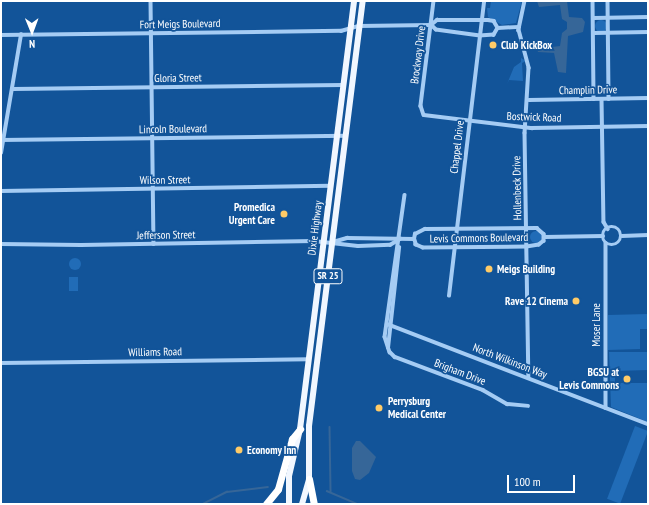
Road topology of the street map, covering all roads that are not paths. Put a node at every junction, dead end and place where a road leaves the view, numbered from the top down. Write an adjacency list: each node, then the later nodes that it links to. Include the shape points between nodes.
1 (151, 1): 19 (street)
2 (354, 1): 16 (main road, Dixie Highway / SR 25)
3 (363, 1): 14 (main road, Dixie Highway / SR 25)
4 (434, 1): 13 (street, Brockway Drive)
5 (484, 1): 12 (street, Chappel Drive)
6 (525, 1): 15 (street, Hollenbeck Drive)
7 (594, 1): 9 (street)
8 (608, 1): 10 (street)
9 (594, 18): 10 (street); 20 (street)
10 (608, 18): 11 (street); 21 (street)
11 (648, 18)
12 (482, 20): 13 (street, via 437,20); 17 (street, via 494,21); 24 (street, Chappel Drive)
13 (431, 25): 14 (street, Fort Meigs Boulevard); 24 (street, via 436,30); 33 (street, Brockway Drive)
14 (359, 26): 16 (street, Fort Meigs Boulevard); 39 (main road, Dixie Highway / SR 25)
15 (519, 27): 17 (street); 32 (street, Hollenbeck Drive, via 528,61)
16 (350, 28): 19 (street, Fort Meigs Boulevard, via 341,31); 25 (main road, Dixie Highway / SR 25)
17 (498, 28): 24 (street, via 494,35)
18 (648, 32): 21 (street)
19 (152, 33): 23 (street, Fort Meigs Boulevard); 26 (street)
20 (594, 33): 21 (street); 30 (street)
21 (608, 33): 28 (street)
22 (1, 35): 23 (street, Fort Meigs Boulevard)
23 (21, 35): 27 (street)
24 (480, 36): 34 (street, Chappel Drive)
25 (343, 85): 26 (street, Gloria Street); 38 (main road, Dixie Highway / SR 25)
26 (152, 87): 27 (street, Gloria Street); 40 (street)
27 (13, 89): 41 (street)
28 (609, 98): 29 (street, Champlin Drive); 31 (street, Champlin Drive)
29 (648, 98)
30 (594, 99): 31 (street, Champlin Drive); 32 (street, Champlin Drive)
31 (602, 99): 37 (street)
32 (529, 100): 36 (street, Hollenbeck Drive)
33 (421, 112): 34 (street, Bostwick Road, via 429,116)
34 (469, 121): 36 (street, Bostwick Road); 48 (street, Chappel Drive)
35 (648, 126): 37 (street, Bostwick Road)
36 (526, 127): 37 (street, Bostwick Road); 47 (street, Hollenbeck Drive)
37 (602, 127): 49 (street, via 604,222)
38 (337, 136): 39 (street, Lincoln Boulevard); 40 (street, Lincoln Boulevard); 43 (main road, Dixie Highway / SR 25)
39 (345, 136): 58 (main road, Dixie Highway / SR 25)
40 (153, 138): 41 (street, Lincoln Boulevard); 44 (street)
41 (2, 140): 42 (street)
42 (1, 153)
43 (330, 186): 44 (street, Wilson Street); 57 (main road, Dixie Highway / SR 25)
44 (154, 189): 45 (street, Wilson Street); 60 (street)
45 (1, 191)
46 (405, 195): 54 (street)
47 (527, 228): 48 (street, Levis Commons Boulevard); 53 (street, Levis Commons Boulevard, via 540,229); 61 (street, Hollenbeck Drive)
48 (456, 229): 55 (street, Levis Commons Boulevard, via 421,230 415,234); 62 (street, Chappel Drive)
49 (608, 229): 51 (street); 52 (street, via 616,228)
50 (648, 235): 52 (street)
51 (604, 236): 53 (street, Levis Commons Boulevard); 56 (street)
52 (622, 236): 56 (street, via 615,244)
53 (545, 237): 61 (street, Levis Commons Boulevard, via 539,245)
54 (400, 239): 55 (street, Levis Commons Boulevard); 58 (street, Levis Commons Boulevard, via 347,238); 58 (street, Levis Commons Boulevard, via 390,245 346,246); 64 (street); 65 (street)
55 (414, 239): 62 (street, Levis Commons Boulevard, via 416,245 423,248)
56 (606, 242): 71 (street, Moser Lane)
57 (323, 243): 58 (street, Jefferson Street); 60 (street, Jefferson Street); 67 (main road, Dixie Highway / SR 25)
58 (332, 243): 74 (main road, Dixie Highway / SR 25, via 309,426)
59 (1, 244): 60 (street, Jefferson Street)
60 (154, 244)
61 (527, 247): 62 (street, Levis Commons Boulevard); 69 (street, Hollenbeck Drive)
62 (454, 248): 63 (street, Chappel Drive)
63 (449, 296)
64 (387, 324): 65 (street, North Wilkinson Way); 66 (street, via 385,340)
65 (391, 325): 66 (street); 69 (street, North Wilkinson Way)
66 (388, 348): 70 (street, Brigham Drive, via 396,357 483,390 507,404)
67 (308, 359): 68 (street, Williams Road); 73 (main road, Dixie Highway / SR 25)
68 (1, 363)
69 (529, 378): 71 (street, North Wilkinson Way)
70 (528, 406)
71 (606, 408): 72 (street, North Wilkinson Way)
72 (648, 424)
73 (300, 428): 75 (highway, via 292,439 278,489); 76 (main road, Dixie Highway / SR 25, via 289,476)
74 (309, 479): 77 (main road, Dixie Highway / SR 25); 78 (highway)
75 (266, 504)
76 (289, 504)
77 (302, 504)
78 (314, 504)

